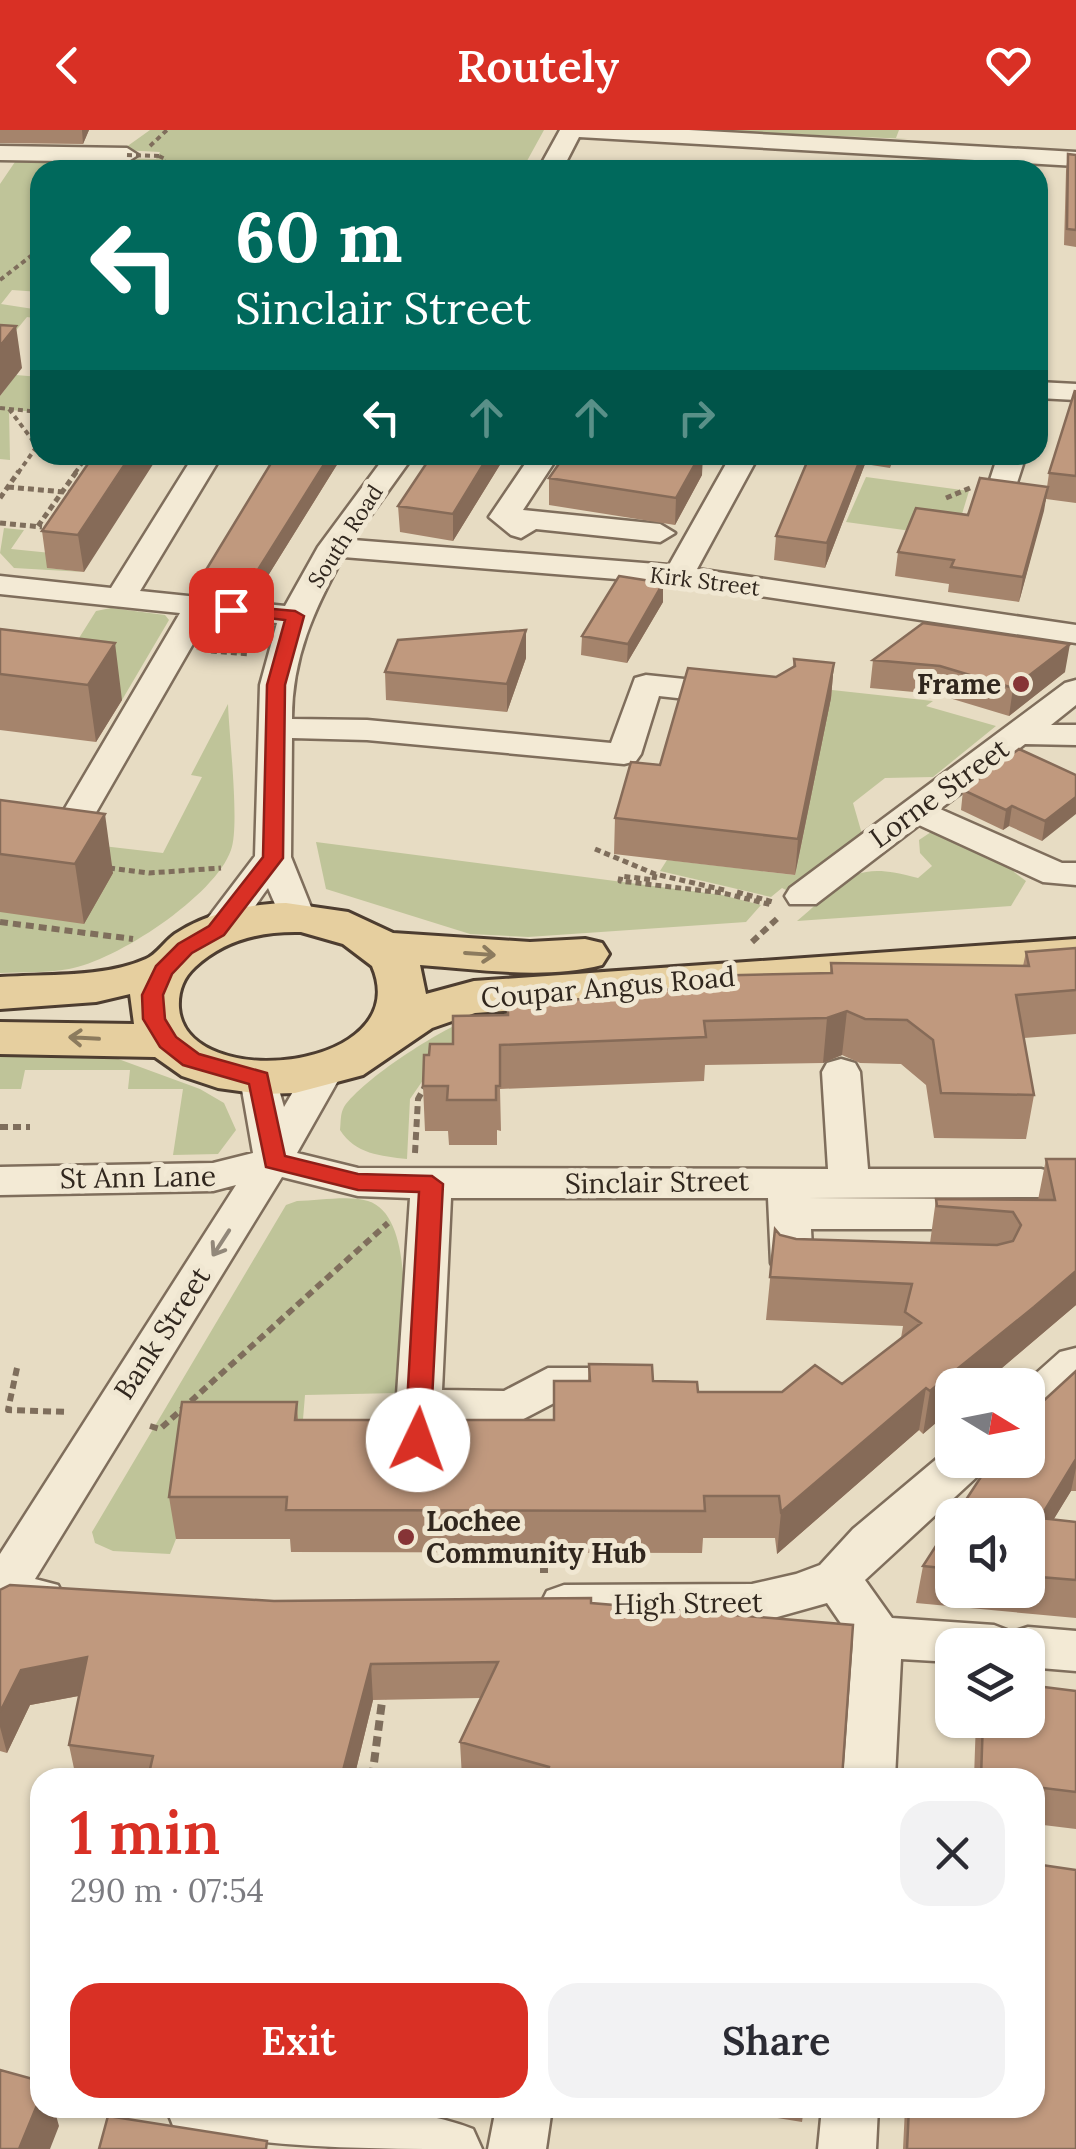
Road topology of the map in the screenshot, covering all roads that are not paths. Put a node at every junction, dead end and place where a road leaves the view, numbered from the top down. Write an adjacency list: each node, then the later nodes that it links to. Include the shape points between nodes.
1 (128, 130): 4 (street)
2 (571, 130): 6 (street); 8 (street)
3 (8, 153): 4 (street); 10 (street)
4 (96, 154): 5 (street)
5 (127, 155)
6 (1042, 156): 7 (street); 9 (street)
7 (1076, 159)
8 (555, 160)
9 (1041, 160)
10 (0, 176)
11 (1050, 357): 12 (street)
12 (1054, 391)
13 (202, 465): 25 (street)
14 (393, 465): 21 (street, South Road)
15 (538, 465): 19 (street)
16 (740, 465): 23 (street)
17 (1009, 465): 18 (street)
18 (1001, 489)
19 (504, 517): 20 (street); 22 (street, via 527,534)
20 (660, 533)
21 (332, 546): 22 (street, Kirk Street); 27 (street, South Road)
22 (517, 564): 23 (street, Kirk Street)
23 (679, 575): 28 (street, Kirk Street)
24 (0, 586): 25 (street)
25 (120, 598): 26 (street)
26 (199, 607): 27 (street); 35 (street)
27 (295, 616): 31 (street, South Road, via 282,652)
28 (1076, 634)
29 (1076, 690): 32 (street, Lorne Street)
30 (755, 696): 31 (street, via 646,685 624,754)
31 (274, 728): 36 (street, South Road)
32 (1019, 734): 33 (street); 34 (street, Lorne Street)
33 (1076, 735)
34 (914, 810): 37 (street, via 1056,874); 38 (street, Lorne Street)
35 (58, 849)
36 (273, 858): 39 (street, South Road); 41 (street)
37 (1076, 874)
38 (786, 898)
39 (298, 917): 41 (main road, Coupar Angus Road); 43 (main road, Coupar Angus Road, via 344,927)
40 (1076, 923): 43 (main road, Coupar Angus Road, one-way to 40, via 530,957)
41 (216, 931): 42 (main road, Coupar Angus Road, via 185,948)
42 (148, 947): 45 (main road, Coupar Angus Road, via 96,986); 48 (main road, via 154,1019)
43 (382, 947): 46 (main road, via 398,966 404,988)
44 (1076, 954): 46 (main road, Coupar Angus Road, via 474,997 426,1011)
45 (0, 993)
46 (388, 1032): 49 (main road, Coupar Angus Road)
47 (0, 1038): 48 (main road, Coupar Angus Road, one-way to 47)
48 (168, 1042): 51 (main road, Coupar Angus Road, via 191,1060)
49 (325, 1070): 51 (main road, Coupar Angus Road); 52 (street, Bank Street)
50 (841, 1072): 54 (street)
51 (259, 1078): 52 (street)
52 (274, 1161): 53 (street, St Ann Lane, via 213,1177); 55 (street, Sinclair Street, via 358,1182); 67 (street, Bank Street, one-way to 67, via 44,1515)
53 (0, 1181)
54 (849, 1182): 56 (street, Sinclair Street); 57 (street, Sinclair Street)
55 (423, 1184): 57 (street, Sinclair Street); 63 (street)
56 (1042, 1184)
57 (788, 1197): 58 (street); 59 (street, via 792,1263)
58 (982, 1214)
59 (851, 1265)
60 (1076, 1364): 62 (street)
61 (652, 1384): 63 (street, via 548,1385 512,1408)
62 (1045, 1391)
63 (406, 1429): 64 (street)
64 (496, 1440)
65 (944, 1478): 66 (street, High Street)
66 (837, 1579): 69 (street, High Street, via 752,1604); 70 (street)
67 (0, 1597): 68 (street)
68 (91, 1602)
69 (531, 1606)
70 (878, 1637): 71 (street); 74 (street)
71 (935, 1641)
72 (1045, 1649): 73 (street)
73 (1076, 1651)
74 (871, 1768)
75 (297, 2118): 78 (street)
76 (522, 2118): 79 (street)
77 (850, 2118): 80 (street)
78 (420, 2132)
79 (516, 2149)
80 (848, 2149)

